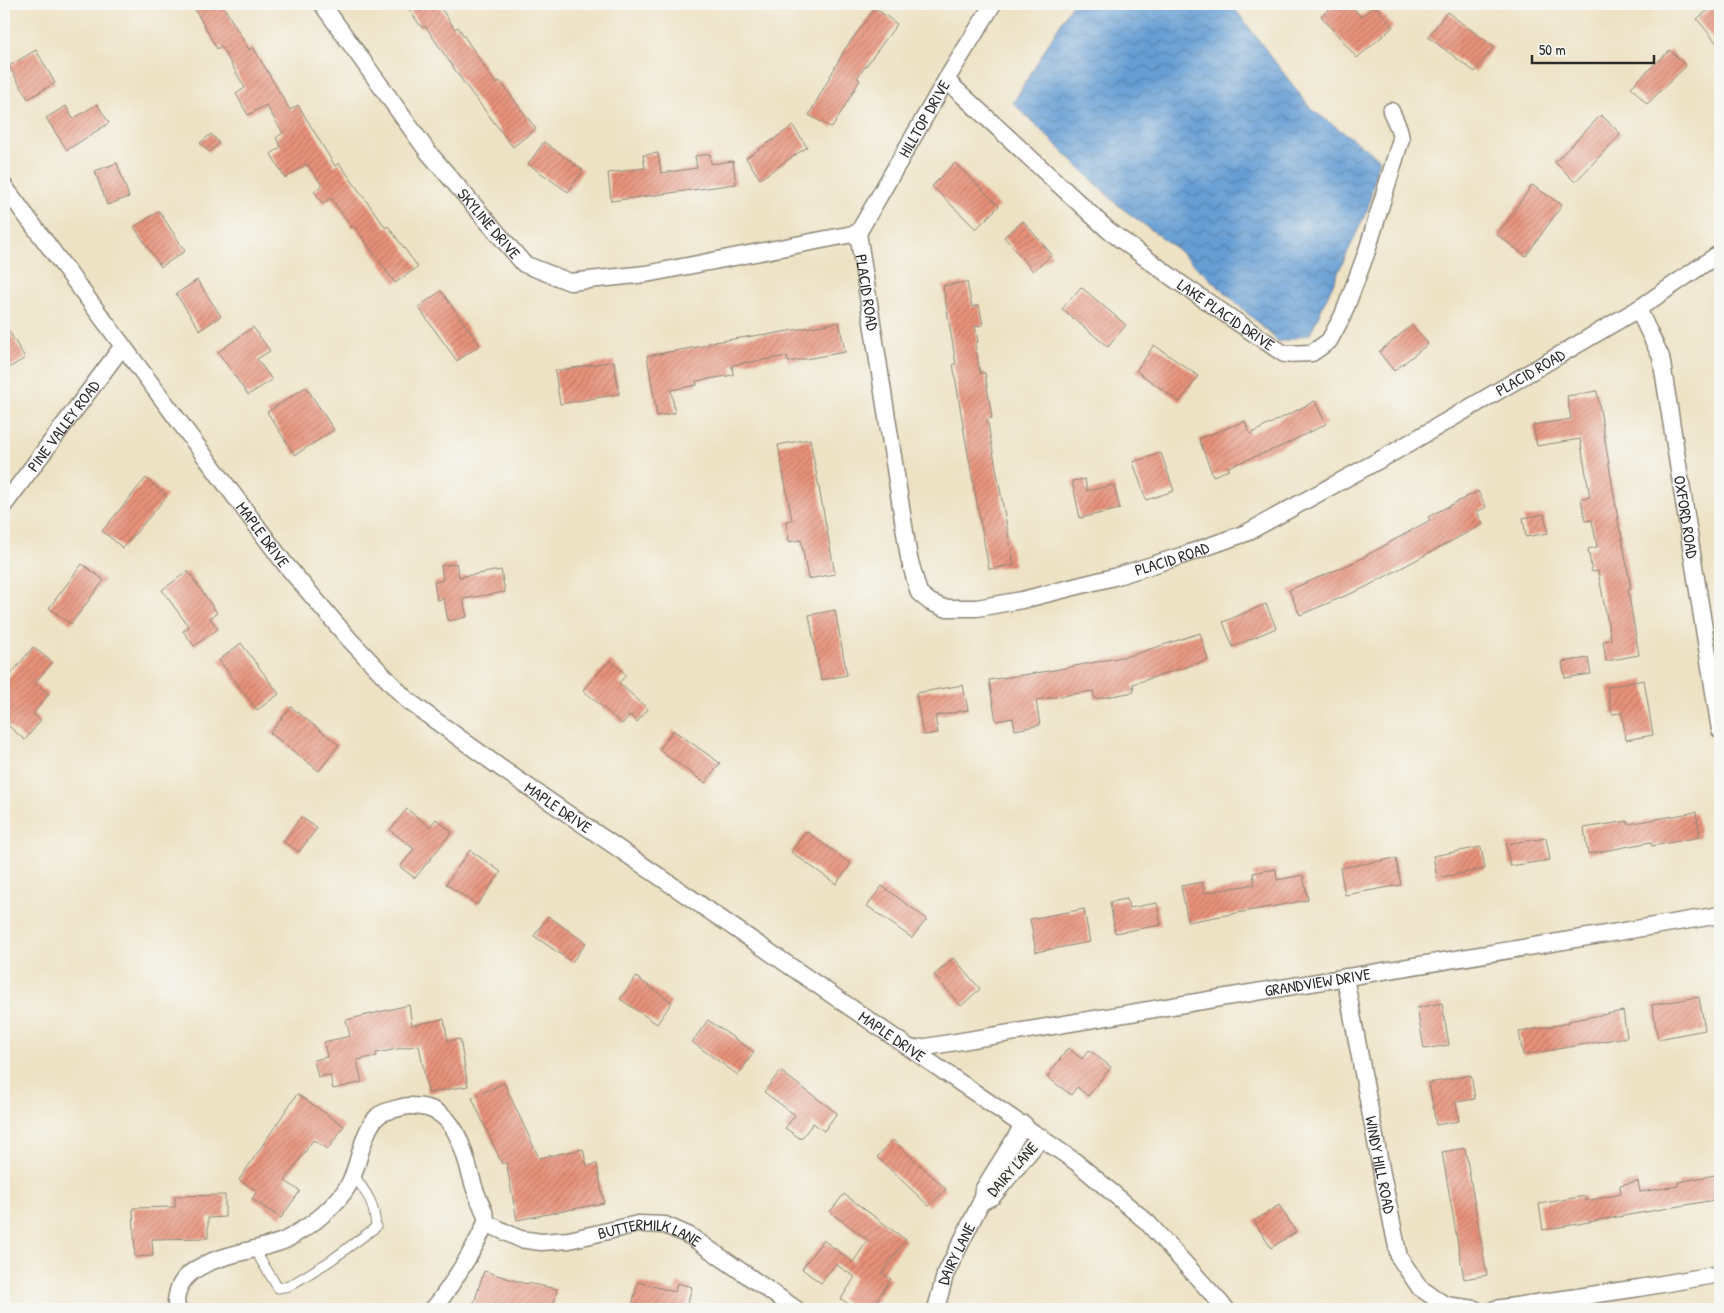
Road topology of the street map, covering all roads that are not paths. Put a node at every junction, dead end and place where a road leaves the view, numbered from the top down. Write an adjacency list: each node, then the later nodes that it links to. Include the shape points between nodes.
1 (322, 4): 6 (street, SKYLINE DRIVE, via 428,152 524,264 570,282 646,274)
2 (993, 4): 3 (street, HILLTOP DRIVE)
3 (946, 80): 4 (street, LAKE PLACID DRIVE, via 1108,230 1284,354 1312,353 1329,341 1343,315 1366,254 1401,140 1400,129); 6 (street, HILLTOP DRIVE)
4 (1391, 110)
5 (4, 186): 9 (street, MAPLE DRIVE)
6 (858, 233): 8 (street, PLACID ROAD, via 909,558 919,593 944,608 977,608 1040,596 1114,577 1246,533 1394,452)
7 (1720, 253): 8 (street, PLACID ROAD)
8 (1638, 309): 11 (street, OXFORD ROAD, via 1661,357)
9 (122, 346): 10 (street, PINE VALLEY ROAD); 14 (street, MAPLE DRIVE, via 285,564 407,700 498,766)
10 (4, 505)
11 (1720, 730)
12 (1720, 915): 13 (street, GRANDVIEW DRIVE)
13 (1345, 978): 14 (street, GRANDVIEW DRIVE); 27 (street, WINDY HILL ROAD, via 1399,1257 1420,1288 1444,1304)
14 (914, 1049): 15 (street, MAPLE DRIVE)
15 (1024, 1124): 16 (street, MAPLE DRIVE); 17 (street, DAIRY LANE)
16 (1042, 1137): 17 (street, DAIRY LANE); 26 (street, MAPLE DRIVE, via 1147,1222)
17 (1004, 1170): 25 (street, DAIRY LANE, via 993,1196 981,1202 945,1275)
18 (353, 1174): 19 (street, via 366,1135 379,1114 409,1105 428,1108 448,1119 460,1140); 20 (street, via 332,1207 310,1226 280,1242); 20 (lane, via 370,1198 375,1212 376,1228 364,1238 289,1286 278,1288)
19 (486, 1223): 23 (street, via 444,1297); 24 (street, BUTTERMILK LANE, via 520,1239 541,1242 569,1240 638,1224 665,1225 690,1236)
20 (254, 1249): 22 (street, via 218,1258 188,1274 178,1289)
21 (1720, 1274): 28 (street)
22 (178, 1309)
23 (433, 1309)
24 (796, 1309)
25 (936, 1309)
26 (1226, 1309)
27 (1475, 1309)
28 (1494, 1309)

